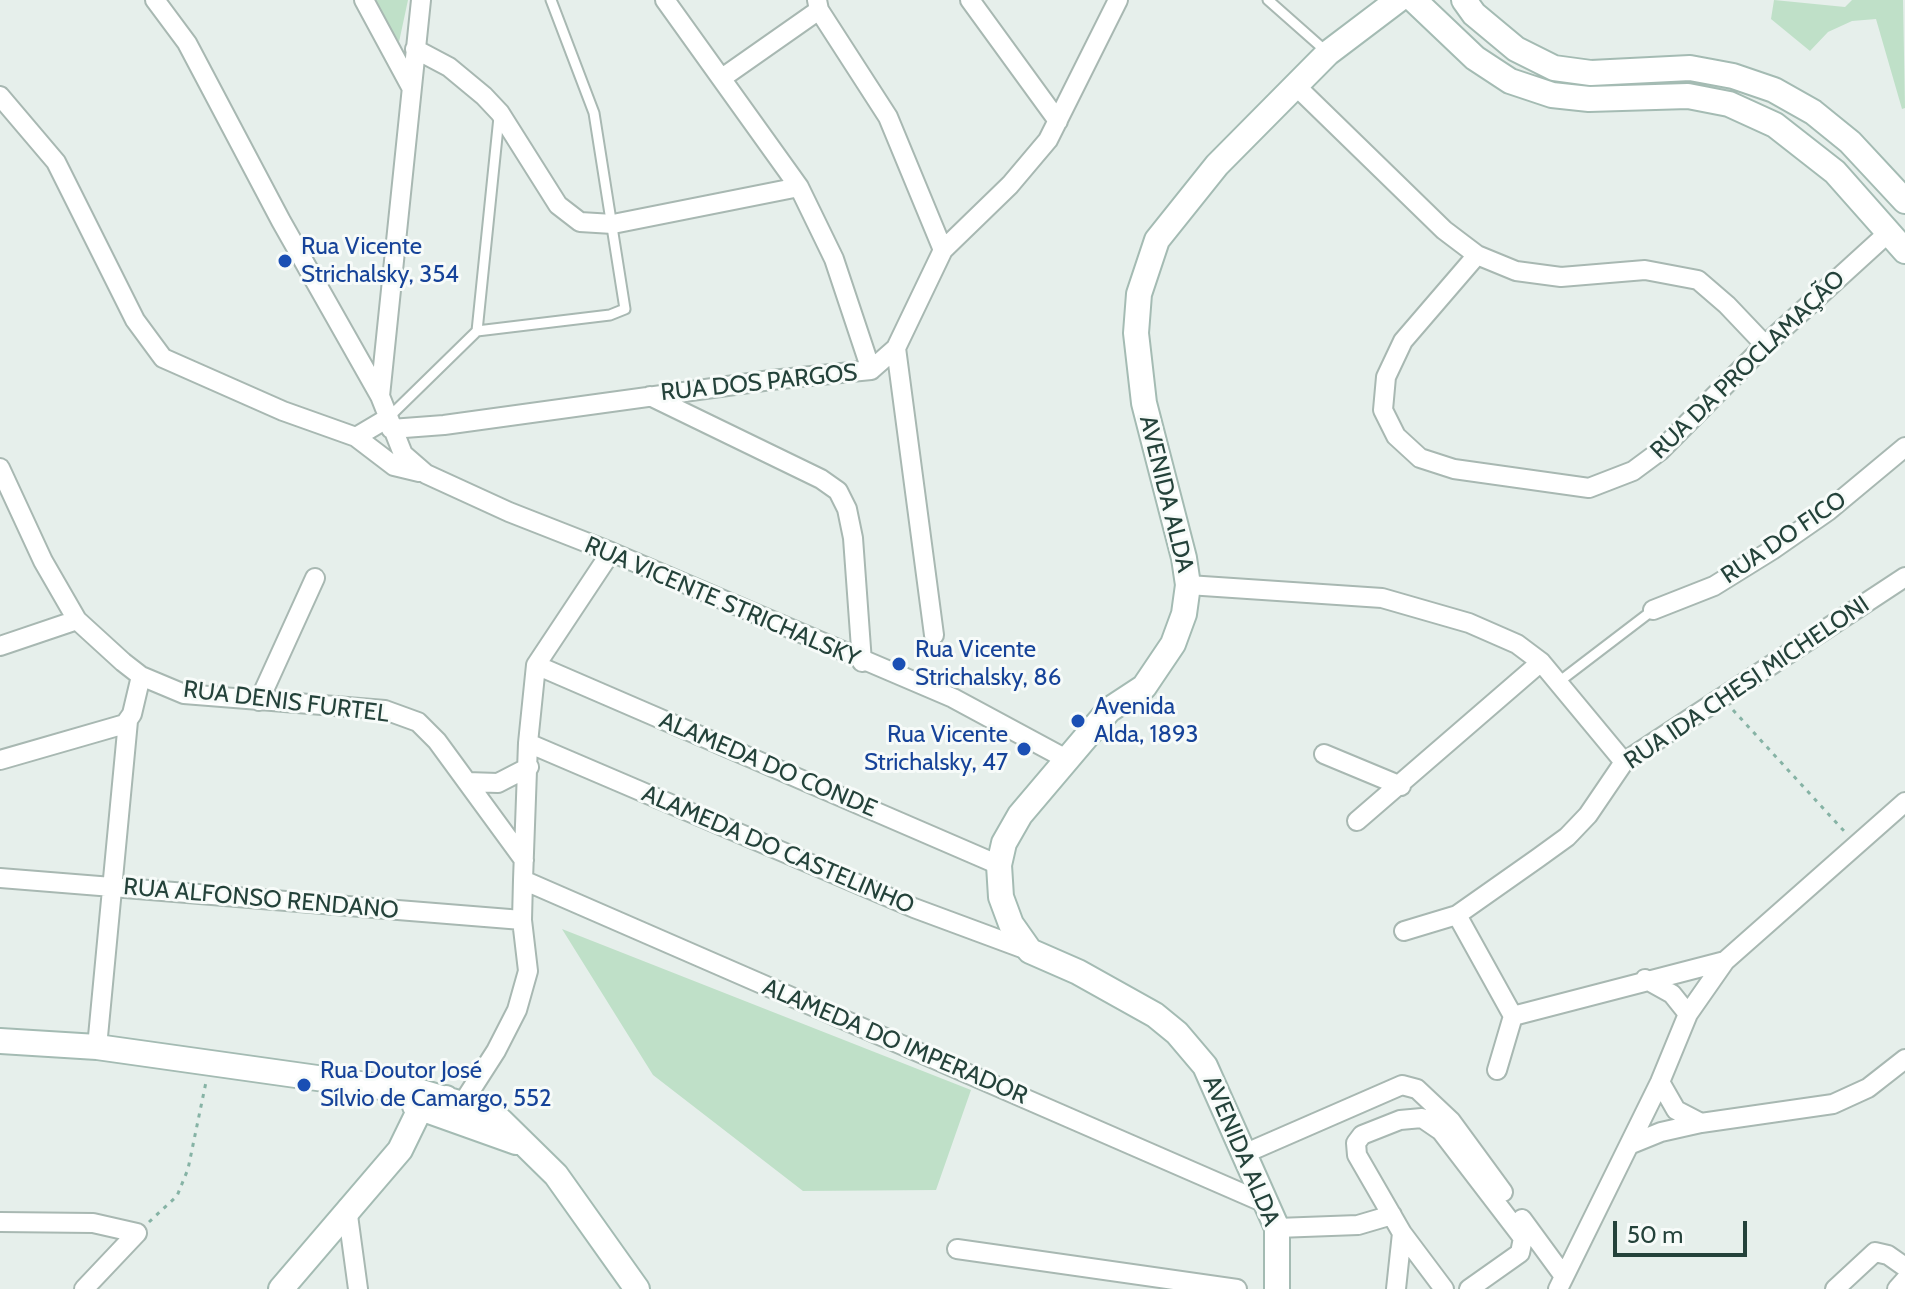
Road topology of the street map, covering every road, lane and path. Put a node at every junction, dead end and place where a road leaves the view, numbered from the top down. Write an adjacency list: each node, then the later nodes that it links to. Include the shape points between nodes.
1 (155, 0): 33 (street, via 187,43)
2 (364, 0): 17 (street)
3 (421, 0): 13 (street)
4 (551, 0): 23 (lane, via 594,113)
5 (665, 0): 15 (street)
6 (970, 0): 20 (street)
7 (1118, 0): 20 (street, RUA DOS PARGOS)
8 (1268, 0): 14 (lane)
9 (1398, 0): 14 (street, AVENIDA ALDA)
10 (1414, 0): 24 (street, via 1475,58 1510,81 1552,95 1589,99 1688,96 1729,104 1775,125 1835,172)
11 (1464, 0): 22 (street, via 1516,49 1554,68 1591,73 1690,68 1774,90 1850,142)
12 (818, 5): 15 (street); 25 (street, via 888,117)
13 (415, 49): 17 (street); 19 (street, via 467,80)
14 (1328, 53): 16 (street, AVENIDA ALDA)
15 (722, 78): 21 (street)
16 (1296, 86): 27 (street, via 1444,230); 42 (street, AVENIDA ALDA, via 1217,165 1167,226 1139,294 1136,333 1144,403)
17 (411, 87): 33 (street)
18 (0, 96): 35 (street, via 56,162 154,350 177,366)
19 (500, 113): 23 (street, via 568,216); 28 (lane)
20 (1058, 121): 25 (street, RUA DOS PARGOS, via 1031,163)
21 (799, 187): 23 (street); 31 (street, via 834,259)
22 (1905, 201)
23 (613, 224): 28 (lane, via 623,311)
24 (1888, 233): 26 (street); 29 (street, RUA DA PROCLAMAÇÃO)
25 (943, 250): 30 (street, RUA DOS PARGOS)
26 (1905, 251)
27 (1477, 255): 29 (street, via 1516,271 1561,277 1645,270 1698,280); 29 (street, RUA DA PROCLAMAÇÃO, via 1403,341 1386,377 1383,410 1396,436 1420,458 1454,469 1589,488 1611,482 1660,451)
28 (477, 331): 34 (lane)
29 (1765, 345)
30 (896, 348): 31 (street, RUA DOS PARGOS); 45 (street)
31 (871, 370): 32 (street, RUA DOS PARGOS)
32 (648, 395): 34 (street, RUA DOS PARGOS, via 444,425); 47 (street, via 838,491 853,538)
33 (380, 396): 34 (street, RUA VICENTE STRICHALSKY)
34 (389, 424): 35 (street); 38 (street, RUA VICENTE STRICHALSKY, via 403,454)
35 (356, 437): 38 (street, via 394,466)
36 (1905, 447): 43 (street, RUA DO FICO, via 1772,550 1714,586)
37 (0, 468): 44 (street, RUA DENIS FURTEL)
38 (426, 474): 39 (street, RUA VICENTE STRICHALSKY)
39 (611, 552): 47 (street, RUA VICENTE STRICHALSKY); 49 (street)
40 (1905, 577): 52 (street, RUA IDA CHESI MICHELONI)
41 (315, 578): 53 (street)
42 (1188, 585): 48 (street, via 1382,598 1469,623 1517,644); 58 (street, AVENIDA ALDA, via 1179,630 1159,667 1144,687 1109,710)
43 (1653, 610): 51 (lane)
44 (77, 620): 46 (street); 50 (street, RUA DENIS FURTEL)
45 (934, 635)
46 (0, 646)
47 (862, 662): 58 (street, RUA VICENTE STRICHALSKY, via 953,698)
48 (1541, 662): 51 (street); 62 (street)
49 (536, 665): 55 (street); 67 (street, ALAMEDA DO CONDE)
50 (141, 676): 53 (street, RUA DENIS FURTEL, via 184,694); 54 (street)
51 (1560, 681): 59 (street)
52 (1723, 699): 59 (street, RUA IDA CHESI MICHELONI); 65 (path)
53 (259, 701): 61 (street, RUA DENIS FURTEL, via 385,710 418,722)
54 (128, 721): 57 (street); 70 (street)
55 (528, 743): 60 (street); 74 (street, ALAMEDA DO CASTELINHO, via 914,908)
56 (1324, 754): 62 (street)
57 (0, 760)
58 (1068, 760): 67 (street, AVENIDA ALDA, via 1020,815)
59 (1624, 762): 71 (street, RUA IDA CHESI MICHELONI, via 1567,837)
60 (529, 767): 61 (street, via 498,783); 66 (street)
61 (467, 782): 66 (street, RUA DENIS FURTEL)
62 (1401, 786): 64 (street)
63 (1905, 802): 65 (street)
64 (1357, 821)
65 (1858, 846): 75 (street)
66 (524, 860): 69 (street)
67 (999, 865): 74 (street, AVENIDA ALDA, via 1001,897)
68 (0, 878): 70 (street, RUA ALFONSO RENDANO)
69 (523, 880): 72 (street); 92 (street, ALAMEDA DO IMPERADOR)
70 (114, 887): 72 (street, RUA ALFONSO RENDANO); 80 (street)
71 (1457, 915): 73 (street, RUA IDA CHESI MICHELONI); 78 (street)
72 (522, 920): 86 (street, via 528,971 517,1010 496,1051)
73 (1404, 931)
74 (1030, 951): 91 (street, AVENIDA ALDA, via 1132,1000 1177,1033 1205,1066)
75 (1725, 961): 76 (street); 77 (street)
76 (1645, 979): 77 (street, via 1672,994); 78 (street)
77 (1688, 1014): 84 (street)
78 (1513, 1016): 83 (street)
79 (0, 1041): 80 (street)
80 (97, 1047): 82 (street)
81 (1905, 1059): 88 (street, via 1868,1088 1833,1104)
82 (210, 1062): 85 (street); 97 (path, via 188,1169 177,1196)
83 (1497, 1070)
84 (1660, 1082): 88 (street, via 1676,1110); 89 (street)
85 (381, 1087): 86 (street, via 401,1086); 87 (street)
86 (454, 1108): 87 (street); 90 (street); 106 (street, via 501,1121 556,1175)
87 (420, 1109): 90 (street)
88 (1701, 1123): 89 (street)
89 (1629, 1145): 102 (street)
90 (400, 1150): 93 (street)
91 (1246, 1153): 92 (street, AVENIDA ALDA); 102 (street, via 1402,1085 1417,1089 1451,1121)
92 (1267, 1204): 96 (street, AVENIDA ALDA)
93 (347, 1208): 104 (street); 105 (street)
94 (1392, 1215): 96 (street, via 1358,1225); 98 (street); 111 (street, via 1357,1155 1356,1143 1362,1135 1400,1120 1422,1118 1441,1131 1523,1238 1520,1253)
95 (0, 1222): 97 (street, via 93,1223)
96 (1277, 1228): 108 (street, AVENIDA ALDA)
97 (137, 1233): 103 (street)
98 (1402, 1233): 109 (street); 110 (street)
99 (957, 1249): 107 (street)
100 (1905, 1267): 112 (street, via 1875,1252)
101 (1905, 1280): 113 (street)
102 (1560, 1282)
103 (84, 1289)
104 (281, 1289)
105 (358, 1289)
106 (637, 1289)
107 (1237, 1289)
108 (1277, 1289)
109 (1396, 1289)
110 (1444, 1289)
111 (1469, 1289)
112 (1835, 1289)
113 (1897, 1289)

